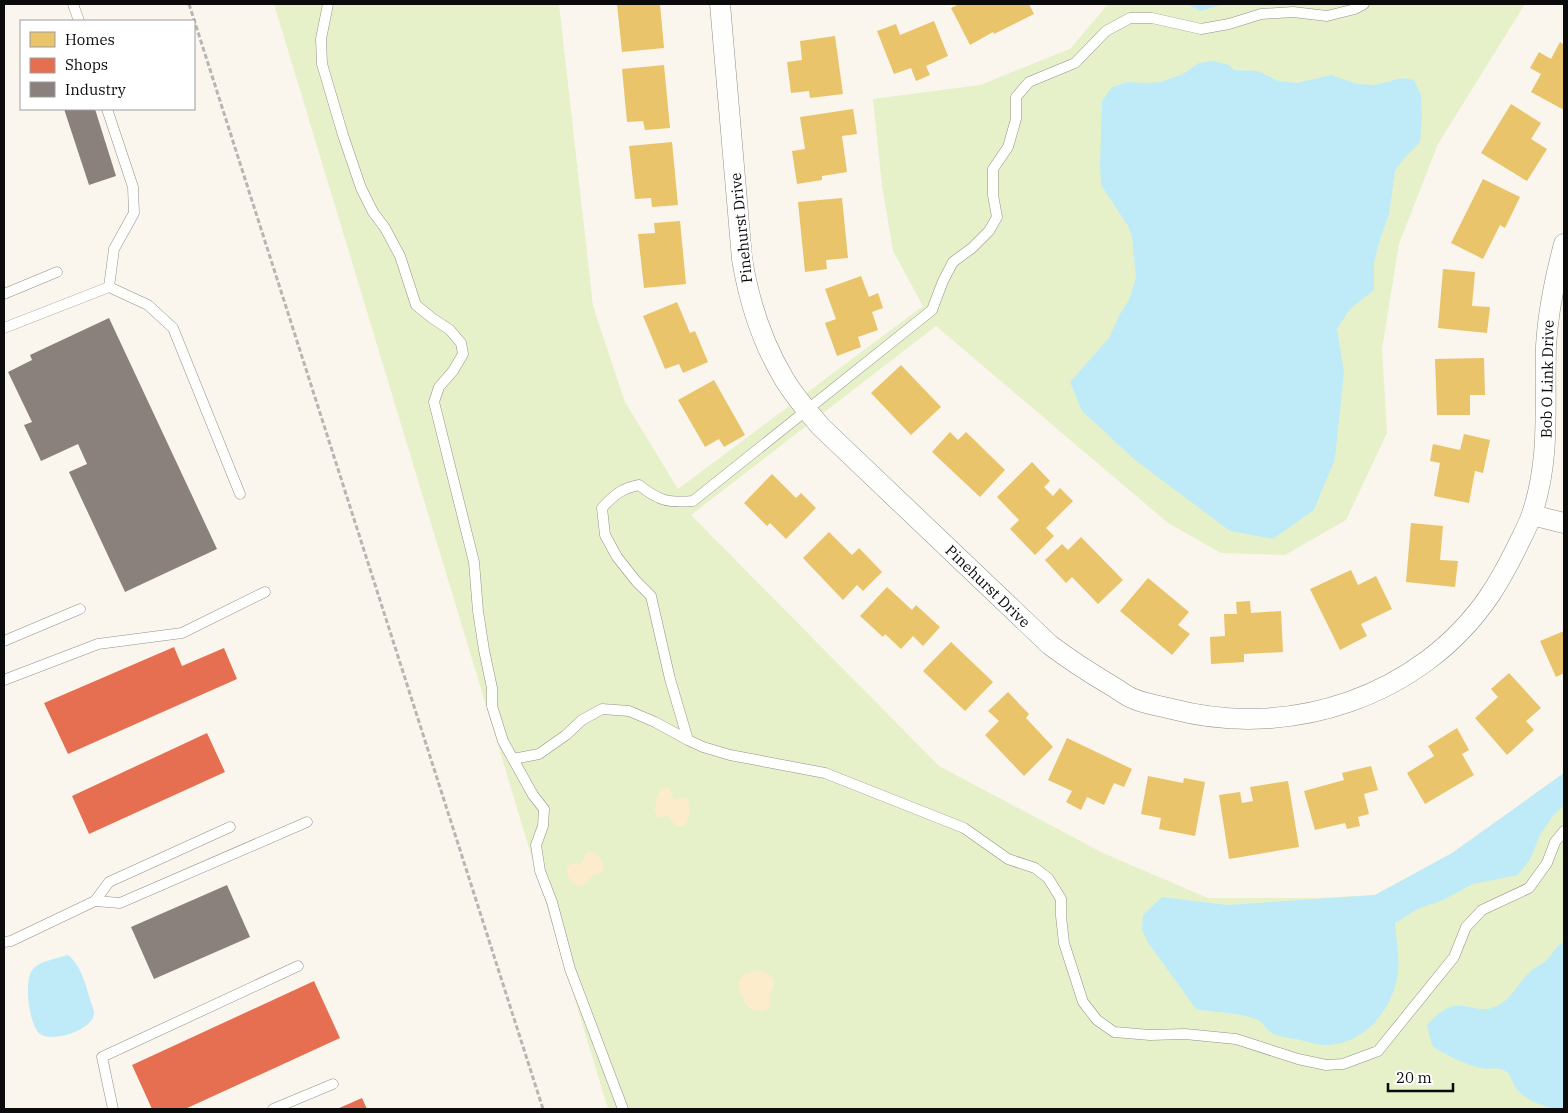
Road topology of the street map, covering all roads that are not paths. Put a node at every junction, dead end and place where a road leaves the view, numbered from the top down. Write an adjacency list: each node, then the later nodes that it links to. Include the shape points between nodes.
1 (73, 4): 5 (lane)
2 (328, 4): 21 (lane, via 321,39 322,64 361,188 400,256 416,305 461,342 463,354 439,387 434,402 474,562 492,706 502,741)
3 (720, 4): 12 (street, Pinehurst Drive, via 742,259 748,295 782,377)
4 (1364, 4): 12 (lane, via 1327,16 1293,12 1261,14 1201,29 1152,18 1130,18 1106,31 1075,63 1029,82 1016,96 1016,119 1008,147 993,169 997,217 989,231 954,262 932,310)
5 (79, 20)
6 (108, 110): 9 (lane, via 133,188 134,213 114,249)
7 (1564, 244): 14 (street, Bob O Link Drive, via 1548,318 1546,438)
8 (57, 272): 10 (lane)
9 (109, 286): 11 (lane); 13 (lane, via 148,305 173,328)
10 (4, 294)
11 (4, 328)
12 (808, 411): 14 (street, Pinehurst Drive, via 1043,638 1080,667 1134,699 1214,718 1267,719 1316,712 1365,696 1407,674 1454,638 1490,596); 20 (lane, via 693,502 673,502 653,496 639,485 627,487 602,508 605,535 617,557 651,596)
13 (240, 494)
14 (1532, 515): 15 (street)
15 (1564, 523)
16 (265, 592): 19 (lane, via 182,634 98,644)
17 (80, 608): 18 (lane)
18 (4, 641)
19 (4, 680)
20 (688, 740): 21 (lane, via 629,711 602,709 582,720 539,754); 24 (lane, via 730,755 825,773 964,828 1008,859 1035,868 1048,878 1061,898 1064,943 1083,1002 1097,1020 1114,1032 1236,1039 1326,1065 1343,1064 1378,1052 1454,957 1466,927 1482,910 1529,888)
21 (513, 759): 31 (lane, via 544,809 543,826 536,845 540,871 570,969)
22 (307, 822): 25 (lane, via 120,903)
23 (230, 827): 25 (lane, via 109,882)
24 (1564, 831)
25 (95, 901): 26 (lane)
26 (4, 942)
27 (298, 966): 29 (lane, via 102,1057)
28 (333, 1084): 30 (lane)
29 (113, 1109)
30 (273, 1109)
31 (623, 1109)

